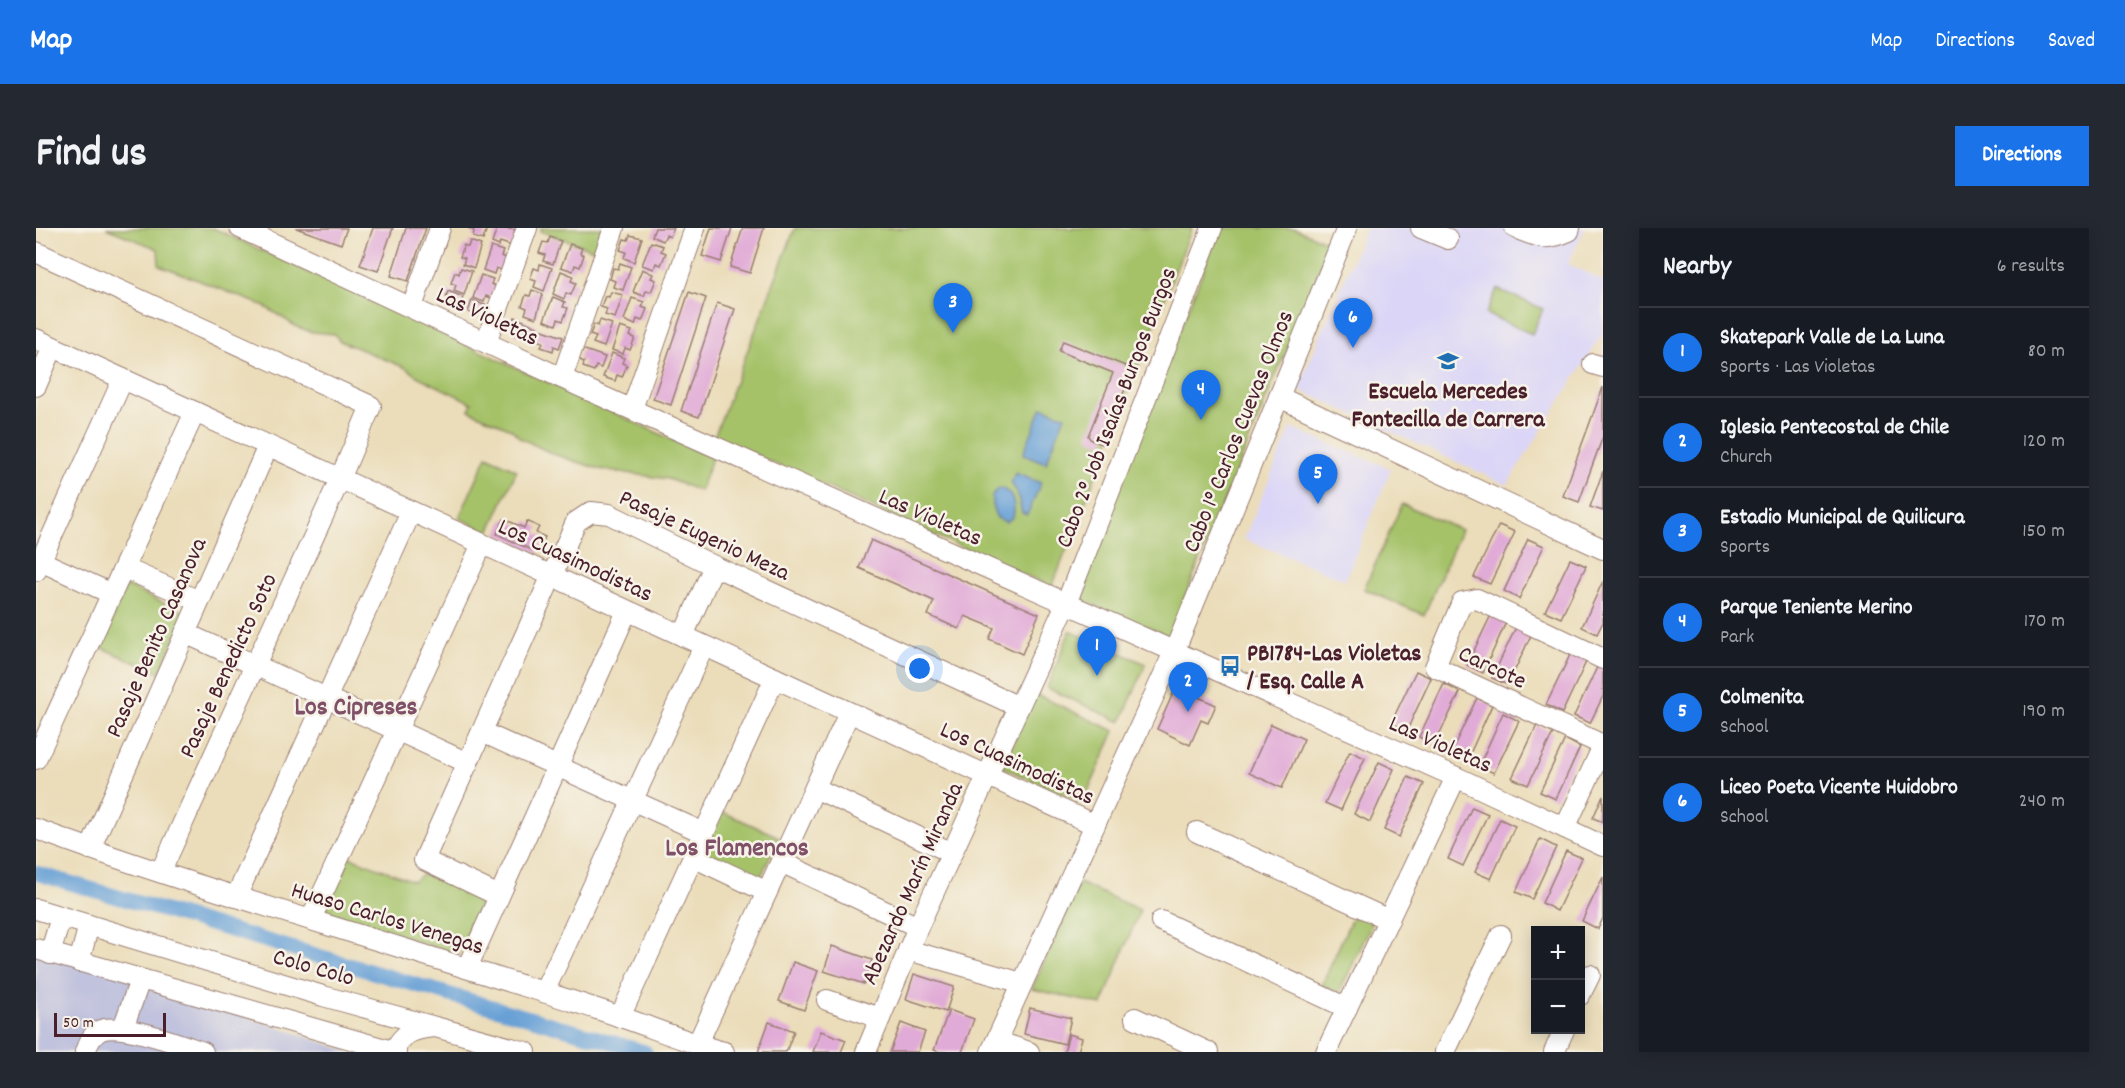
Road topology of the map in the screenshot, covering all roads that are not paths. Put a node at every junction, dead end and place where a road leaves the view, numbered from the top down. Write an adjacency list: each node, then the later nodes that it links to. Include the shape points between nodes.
1 (240, 228): 13 (street, Las Violetas)
2 (440, 228): 13 (street)
3 (527, 228): 14 (street)
4 (614, 228): 16 (street)
5 (695, 228): 20 (street)
6 (1212, 228): 33 (street, Cabo 2° Job Isaías Burgos Burgos)
7 (1347, 228): 19 (street, Cabo 1° Carlos Cuevas Olmos)
8 (1421, 228): 11 (street)
9 (1515, 228): 10 (street, via 1538,237 1555,237)
10 (1570, 228)
11 (1448, 239)
12 (36, 254): 23 (street, Pasaje Benedicto Soto, via 371,406)
13 (412, 308): 14 (street, Las Violetas)
14 (486, 342): 16 (street, Las Violetas)
15 (45, 343): 17 (street, Los Cuasimodistas); 18 (street)
16 (562, 378): 20 (street, Las Violetas)
17 (123, 380): 21 (street, Los Cuasimodistas); 27 (street)
18 (36, 386)
19 (1280, 397): 26 (street); 38 (street, Cabo 1° Carlos Cuevas Olmos)
20 (632, 410): 33 (street, Las Violetas)
21 (195, 412): 22 (street, Los Cuasimodistas); 29 (street)
22 (268, 446): 23 (street, Los Cuasimodistas); 32 (street, Pasaje Benito Casanova)
23 (340, 479): 24 (street, Los Cuasimodistas); 40 (street, Pasaje Benedicto Soto)
24 (411, 512): 25 (street, Los Cuasimodistas); 42 (street)
25 (482, 544): 30 (street, Los Cuasimodistas); 45 (street)
26 (1603, 549)
27 (38, 563): 31 (street)
28 (714, 566): 30 (street, Pasaje Eugenio Meza, via 609,514 591,512 576,522); 36 (street); 43 (street, Pasaje Eugenio Meza)
29 (124, 568): 31 (street); 32 (street)
30 (553, 577): 34 (street, Los Cuasimodistas); 46 (street, Pasaje Eugenio Meza)
31 (112, 594): 48 (street)
32 (199, 601): 35 (street, Pasaje Benito Casanova)
33 (1066, 604): 38 (street, Las Violetas); 43 (street, Abezardo Marín Miranda)
34 (627, 611): 36 (street, Los Cuasimodistas); 50 (street)
35 (185, 633): 40 (street); 61 (street, Pasaje Benito Casanova)
36 (683, 636): 37 (street, Los Cuasimodistas)
37 (704, 646): 41 (street, Los Cuasimodistas); 54 (street)
38 (1174, 652): 52 (street, Las Violetas); 55 (street, Cabo 1° Carlos Cuevas Olmos)
39 (1603, 659): 47 (street, Carcote, via 1477,598 1462,602 1435,667)
40 (255, 665): 42 (street); 65 (street, Pasaje Benedicto Soto)
41 (775, 678): 44 (street, Los Cuasimodistas); 59 (street)
42 (326, 698): 45 (street); 68 (street)
43 (1019, 707): 51 (street, Abezardo Marín Miranda)
44 (849, 713): 51 (street, Los Cuasimodistas); 53 (street)
45 (397, 730): 49 (street); 71 (street)
46 (482, 732): 49 (street, Pasaje Eugenio Meza); 50 (street)
47 (1603, 746): 56 (street)
48 (36, 759)
49 (468, 763): 67 (street, Pasaje Eugenio Meza, via 424,860)
50 (557, 766): 54 (street); 67 (street)
51 (987, 776): 55 (street, Los Cuasimodistas); 62 (street, Abezardo Marín Miranda)
52 (1456, 777): 56 (street, Las Violetas); 72 (street)
53 (815, 788): 62 (street); 64 (street)
54 (633, 801): 59 (street); 85 (street)
55 (1095, 825): 83 (street, Cabo 1° Carlos Cuevas Olmos)
56 (1565, 828): 60 (street, Las Violetas)
57 (36, 829): 61 (street, Huaso Carlos Venegas)
58 (1197, 832): 72 (street)
59 (704, 833): 63 (street)
60 (1603, 846)
61 (90, 849): 65 (street, Huaso Carlos Venegas)
62 (952, 853): 75 (street, Abezardo Marín Miranda)
63 (693, 857): 66 (street); 88 (street)
64 (780, 862): 66 (street); 75 (street)
65 (161, 872): 68 (street, Huaso Carlos Venegas)
66 (767, 892): 94 (street)
67 (499, 896): 80 (street)
68 (236, 897): 71 (street, Huaso Carlos Venegas)
69 (36, 909): 70 (street, Colo Colo)
70 (61, 917): 74 (street, Colo Colo); 78 (street)
71 (310, 918): 80 (street, Huaso Carlos Venegas)
72 (1389, 920): 87 (street)
73 (1161, 921): 87 (street)
74 (89, 925): 79 (street); 91 (street, Colo Colo)
75 (918, 927): 77 (street, Abezardo Marín Miranda)
76 (1501, 934): 105 (street)
77 (908, 950): 83 (street); 89 (street, Abezardo Marín Miranda)
78 (43, 951): 79 (street)
79 (79, 962): 82 (street)
80 (467, 968): 85 (street, Huaso Carlos Venegas)
81 (1590, 975): 84 (street)
82 (140, 980): 92 (street); 98 (street)
83 (1022, 983): 95 (street, Cabo 1° Carlos Cuevas Olmos)
84 (1585, 986)
85 (544, 992): 88 (street, Huaso Carlos Venegas)
86 (827, 1000): 89 (street)
87 (1347, 1008): 104 (street)
88 (620, 1017): 94 (street, Huaso Carlos Venegas)
89 (880, 1018): 101 (street, Abezardo Marín Miranda)
90 (1135, 1018): 103 (street)
91 (436, 1026): 98 (street, via 403,1035); 99 (street, Colo Colo)
92 (123, 1028): 96 (street, via 102,1029 91,1037); 97 (street)
93 (1562, 1034): 106 (street)
94 (697, 1045): 100 (street, Huaso Carlos Venegas)
95 (994, 1047): 102 (street)
96 (85, 1052)
97 (203, 1052)
98 (394, 1052)
99 (526, 1052)
100 (724, 1052)
101 (866, 1052)
102 (1029, 1052)
103 (1208, 1052)
104 (1326, 1052)
105 (1445, 1052)
106 (1554, 1052)

